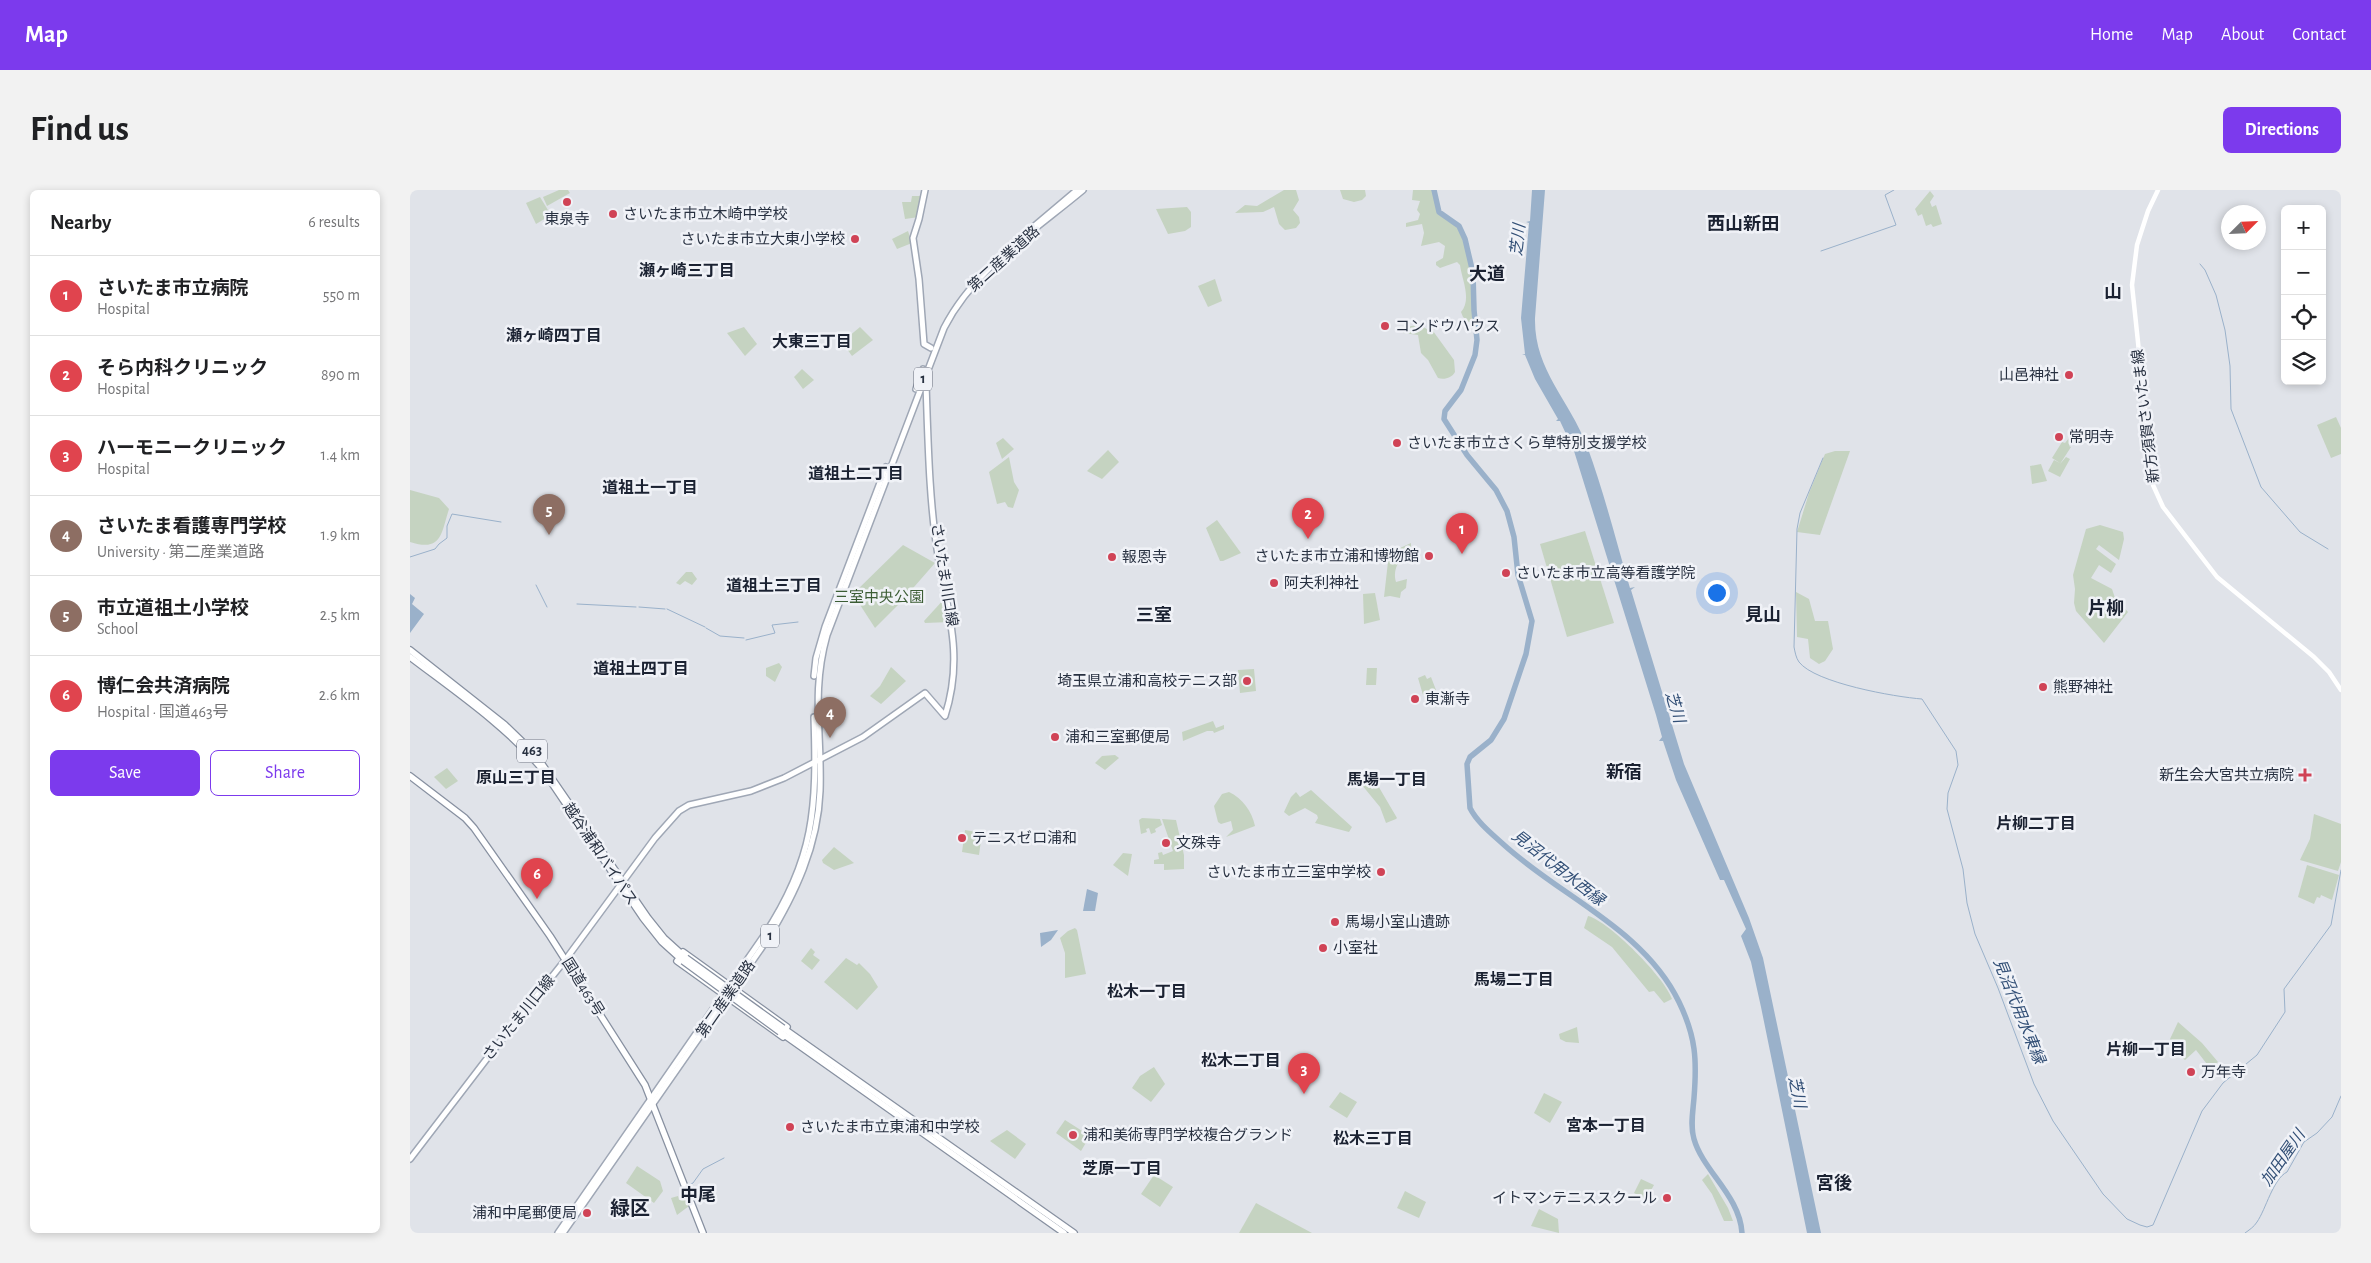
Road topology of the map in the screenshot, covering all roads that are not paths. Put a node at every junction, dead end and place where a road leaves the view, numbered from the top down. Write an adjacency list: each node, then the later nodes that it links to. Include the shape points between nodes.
1 (925, 190): 5 (main road, 1, via 913,238 924,344)
2 (1077, 190): 5 (main road, 第二産業道路 / 1, via 975,277 951,309)
3 (1083, 190): 6 (main road, 第二産業道路 / 1, via 971,287 944,328)
4 (2158, 190): 9 (main road, 新方須賀さいたま線, via 2137,245 2132,285 2148,450 2156,492 2173,521 2217,577 2314,656)
5 (931, 348): 6 (main road, 第二産業道路 / 1)
6 (922, 377): 10 (main road, 第二産業道路 / 1, via 821,655 816,709); 10 (main road, さいたま川口線 / 1, via 926,384 938,556 953,631 951,695 945,716 925,693 863,737)
7 (410, 650): 12 (highway, 越谷浦和バイパス / 463, via 526,744 547,768)
8 (410, 657): 12 (highway, 越谷浦和バイパス / 463, via 523,747 543,770)
9 (2341, 690)
10 (818, 760): 12 (main road, さいたま川口線 / 1, via 758,789 683,808 669,820); 17 (main road, 第二産業道路 / 1, via 814,812 798,872 778,915)
11 (410, 776): 16 (highway, 国道463号, via 474,828)
12 (622, 883): 13 (highway, 越谷浦和バイパス / 463); 14 (highway, 越谷浦和バイパス / 463, via 651,929); 16 (main road, さいたま川口線 / 1)
13 (668, 941): 15 (highway, 越谷浦和バイパス / 463); 17 (highway, 越谷浦和バイパス / 463)
14 (676, 955): 15 (highway, 越谷浦和バイパス / 463); 18 (highway, 越谷浦和バイパス / 463, via 676,960 684,967)
15 (684, 959): 19 (highway, 越谷浦和バイパス / 463, bridge)
16 (566, 960): 22 (highway, 国道463号); 23 (main road, さいたま川口線 / 1)
17 (732, 987): 18 (main road, 第二産業道路 / 1); 20 (highway, 越谷浦和バイパス / 463)
18 (725, 997): 21 (highway, 越谷浦和バイパス / 463); 22 (main road, 第二産業道路 / 1)
19 (781, 1030): 20 (highway, 越谷浦和バイパス / 463); 21 (highway, 越谷浦和バイパス / 463)
20 (793, 1034): 28 (highway, 越谷浦和バイパス / 463)
21 (798, 1044): 27 (highway, 越谷浦和バイパス / 463)
22 (652, 1101): 24 (main road, 第二産業道路 / 1); 25 (main road, 第二産業道路 / 1); 26 (highway, 国道463号)
23 (410, 1159)
24 (558, 1233)
25 (563, 1233)
26 (703, 1233)
27 (1064, 1233)
28 (1074, 1233)

